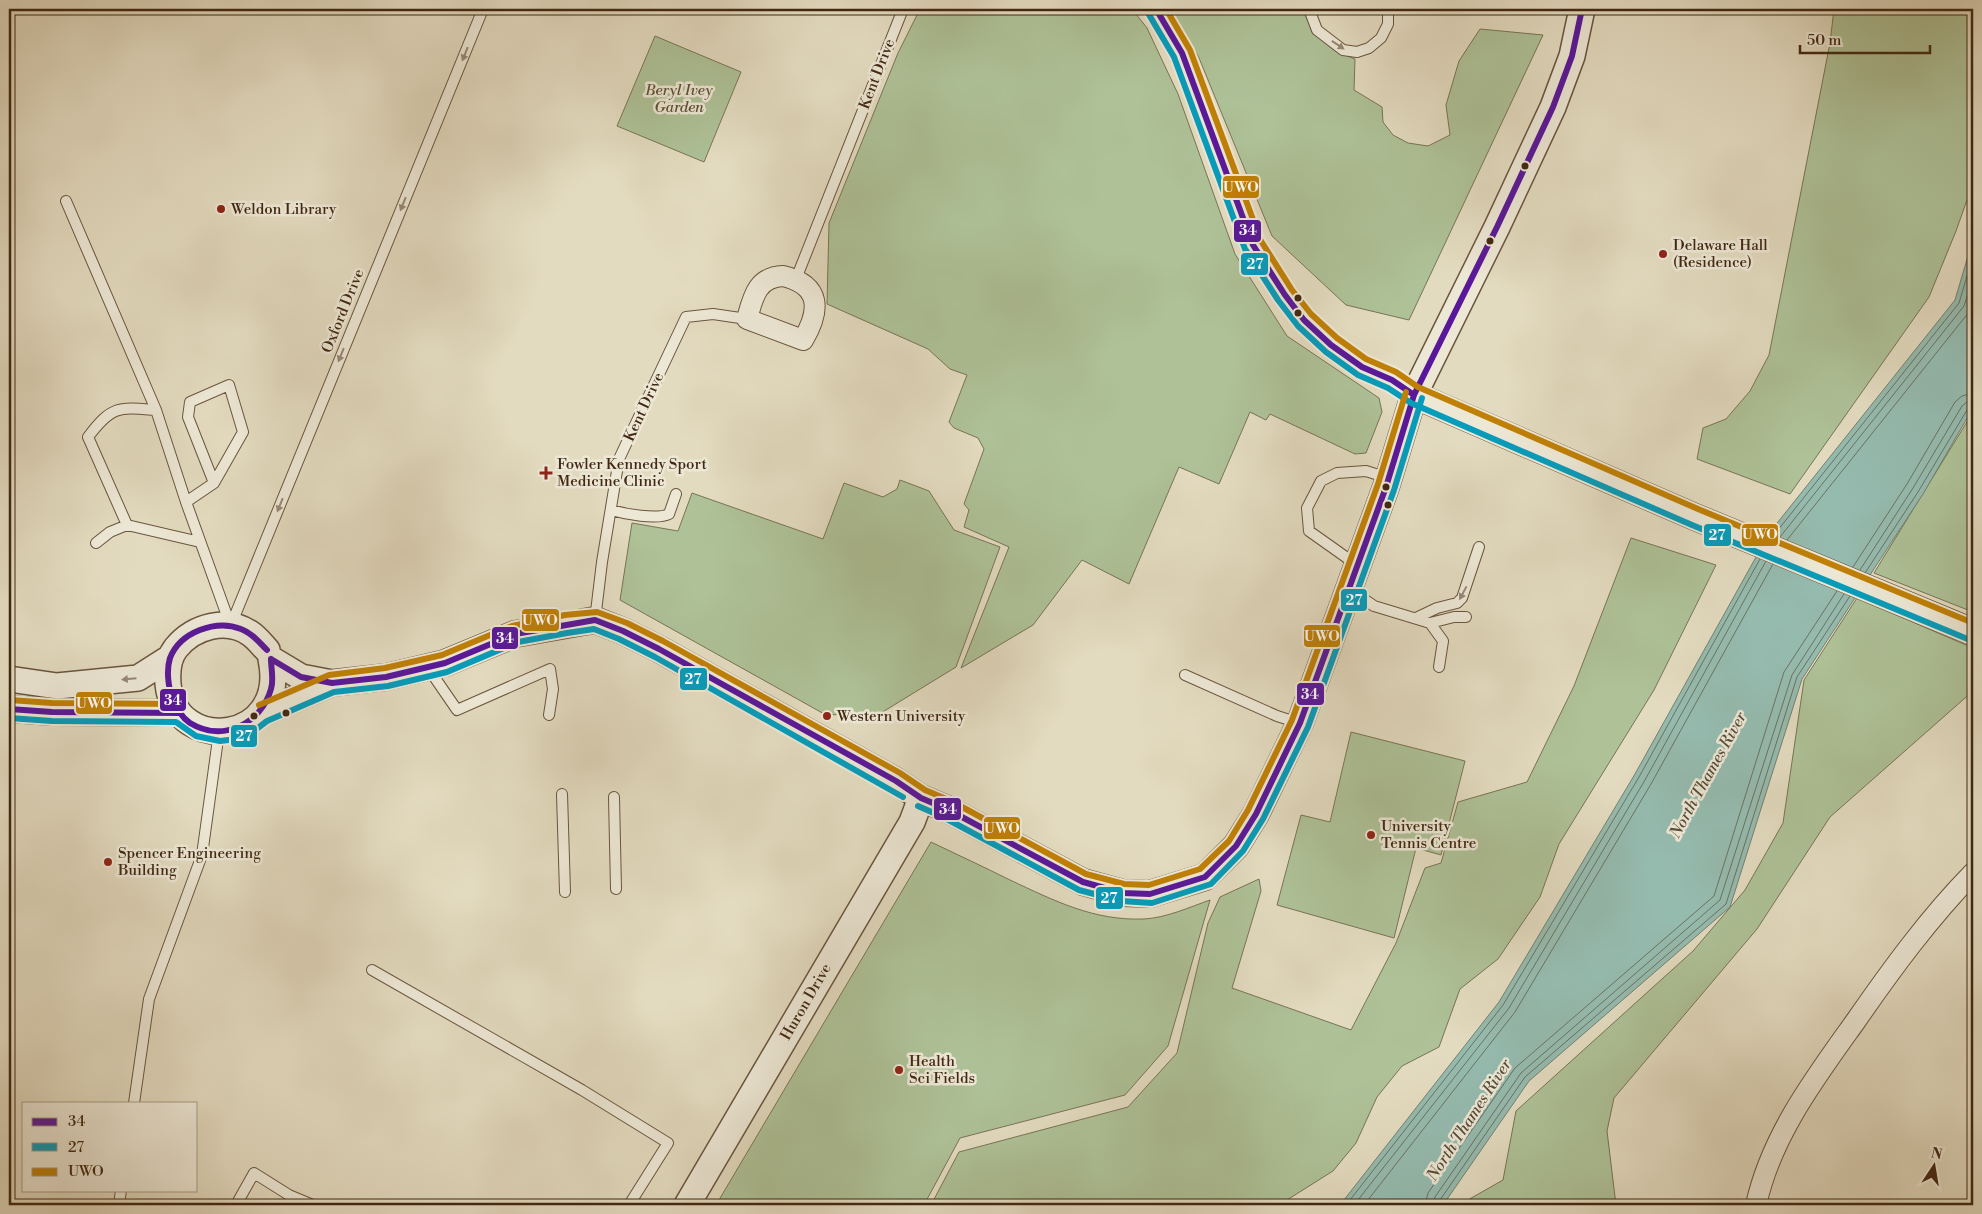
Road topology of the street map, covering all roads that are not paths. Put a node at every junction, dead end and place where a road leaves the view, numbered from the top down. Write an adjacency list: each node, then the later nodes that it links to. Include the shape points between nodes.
1 (483, 9): 27 (lane, Oxford Drive, one-way to 27)
2 (903, 9): 8 (lane, Kent Drive)
3 (1156, 9): 10 (street, via 1182,53 1253,245 1285,295 1304,320 1331,345 1362,367 1392,380)
4 (1309, 9): 5 (lane, one-way to 5, via 1317,30 1343,50 1356,52 1369,48 1381,38 1388,24)
5 (1388, 9)
6 (1582, 9): 10 (street, via 1572,56 1553,106)
7 (66, 201): 11 (lane)
8 (796, 279): 9 (street, via 773,277 759,285 752,298); 9 (street, Kent Drive, via 811,292 815,308 803,340)
9 (748, 319): 16 (lane, Kent Drive, via 713,314 686,317 618,459)
10 (1414, 395): 12 (street); 28 (street, via 1695,517)
11 (156, 410): 15 (lane); 17 (lane, via 128,408 110,412 88,437)
12 (1389, 478): 21 (street); 21 (lane, via 1366,471 1337,473 1321,481 1307,508 1309,531)
13 (214, 483): 13 (lane, via 243,432 228,385 190,402 188,417); 15 (lane)
14 (676, 494): 16 (lane, via 669,514 663,517)
15 (186, 502): 18 (lane)
16 (611, 510): 25 (lane, Kent Drive)
17 (127, 525): 18 (lane); 19 (lane)
18 (200, 542): 27 (lane)
19 (96, 543)
20 (1479, 547): 24 (lane, one-way to 24, via 1462,598 1457,603)
21 (1357, 565): 22 (street)
22 (1348, 589): 24 (lane, via 1374,606); 40 (street)
23 (1466, 617): 26 (lane)
24 (1416, 618): 26 (lane)
25 (595, 620): 31 (street, via 515,634); 44 (street, via 659,649 888,776)
26 (1430, 623): 32 (lane, via 1443,641)
27 (230, 625): 29 (street, via 250,633); 30 (street, via 210,625 191,633)
28 (1973, 632)
29 (269, 655): 35 (street, via 301,677); 38 (street, via 274,675 271,698)
30 (171, 657): 34 (street, one-way to 34, via 138,678 57,686); 37 (street, via 167,673 169,693)
31 (430, 666): 35 (street, via 386,677); 39 (lane, via 458,710 550,669 553,689)
32 (1439, 667)
33 (1185, 675): 40 (lane)
34 (9, 679)
35 (332, 683): 38 (street)
36 (9, 709): 37 (street)
37 (179, 713): 41 (street, via 200,728)
38 (262, 713): 41 (street, via 246,726)
39 (549, 715)
40 (1300, 723): 44 (street, via 1256,814 1236,846 1206,877 1150,894 1123,893 1083,882)
41 (219, 732): 49 (lane, via 202,855 149,998)
42 (562, 794): 47 (lane)
43 (614, 797): 46 (lane)
44 (921, 798): 56 (street, Huron Drive, via 912,822)
45 (1973, 873): 57 (street, via 1937,912 1883,982 1813,1081 1780,1137)
46 (616, 889)
47 (565, 892)
48 (372, 970): 55 (lane, via 668,1143)
49 (134, 1102)
50 (121, 1192): 52 (lane)
51 (288, 1200): 53 (lane, via 254,1173); 54 (lane)
52 (119, 1205)
53 (236, 1205)
54 (313, 1205)
55 (629, 1205)
56 (687, 1205)
57 (1756, 1205)

